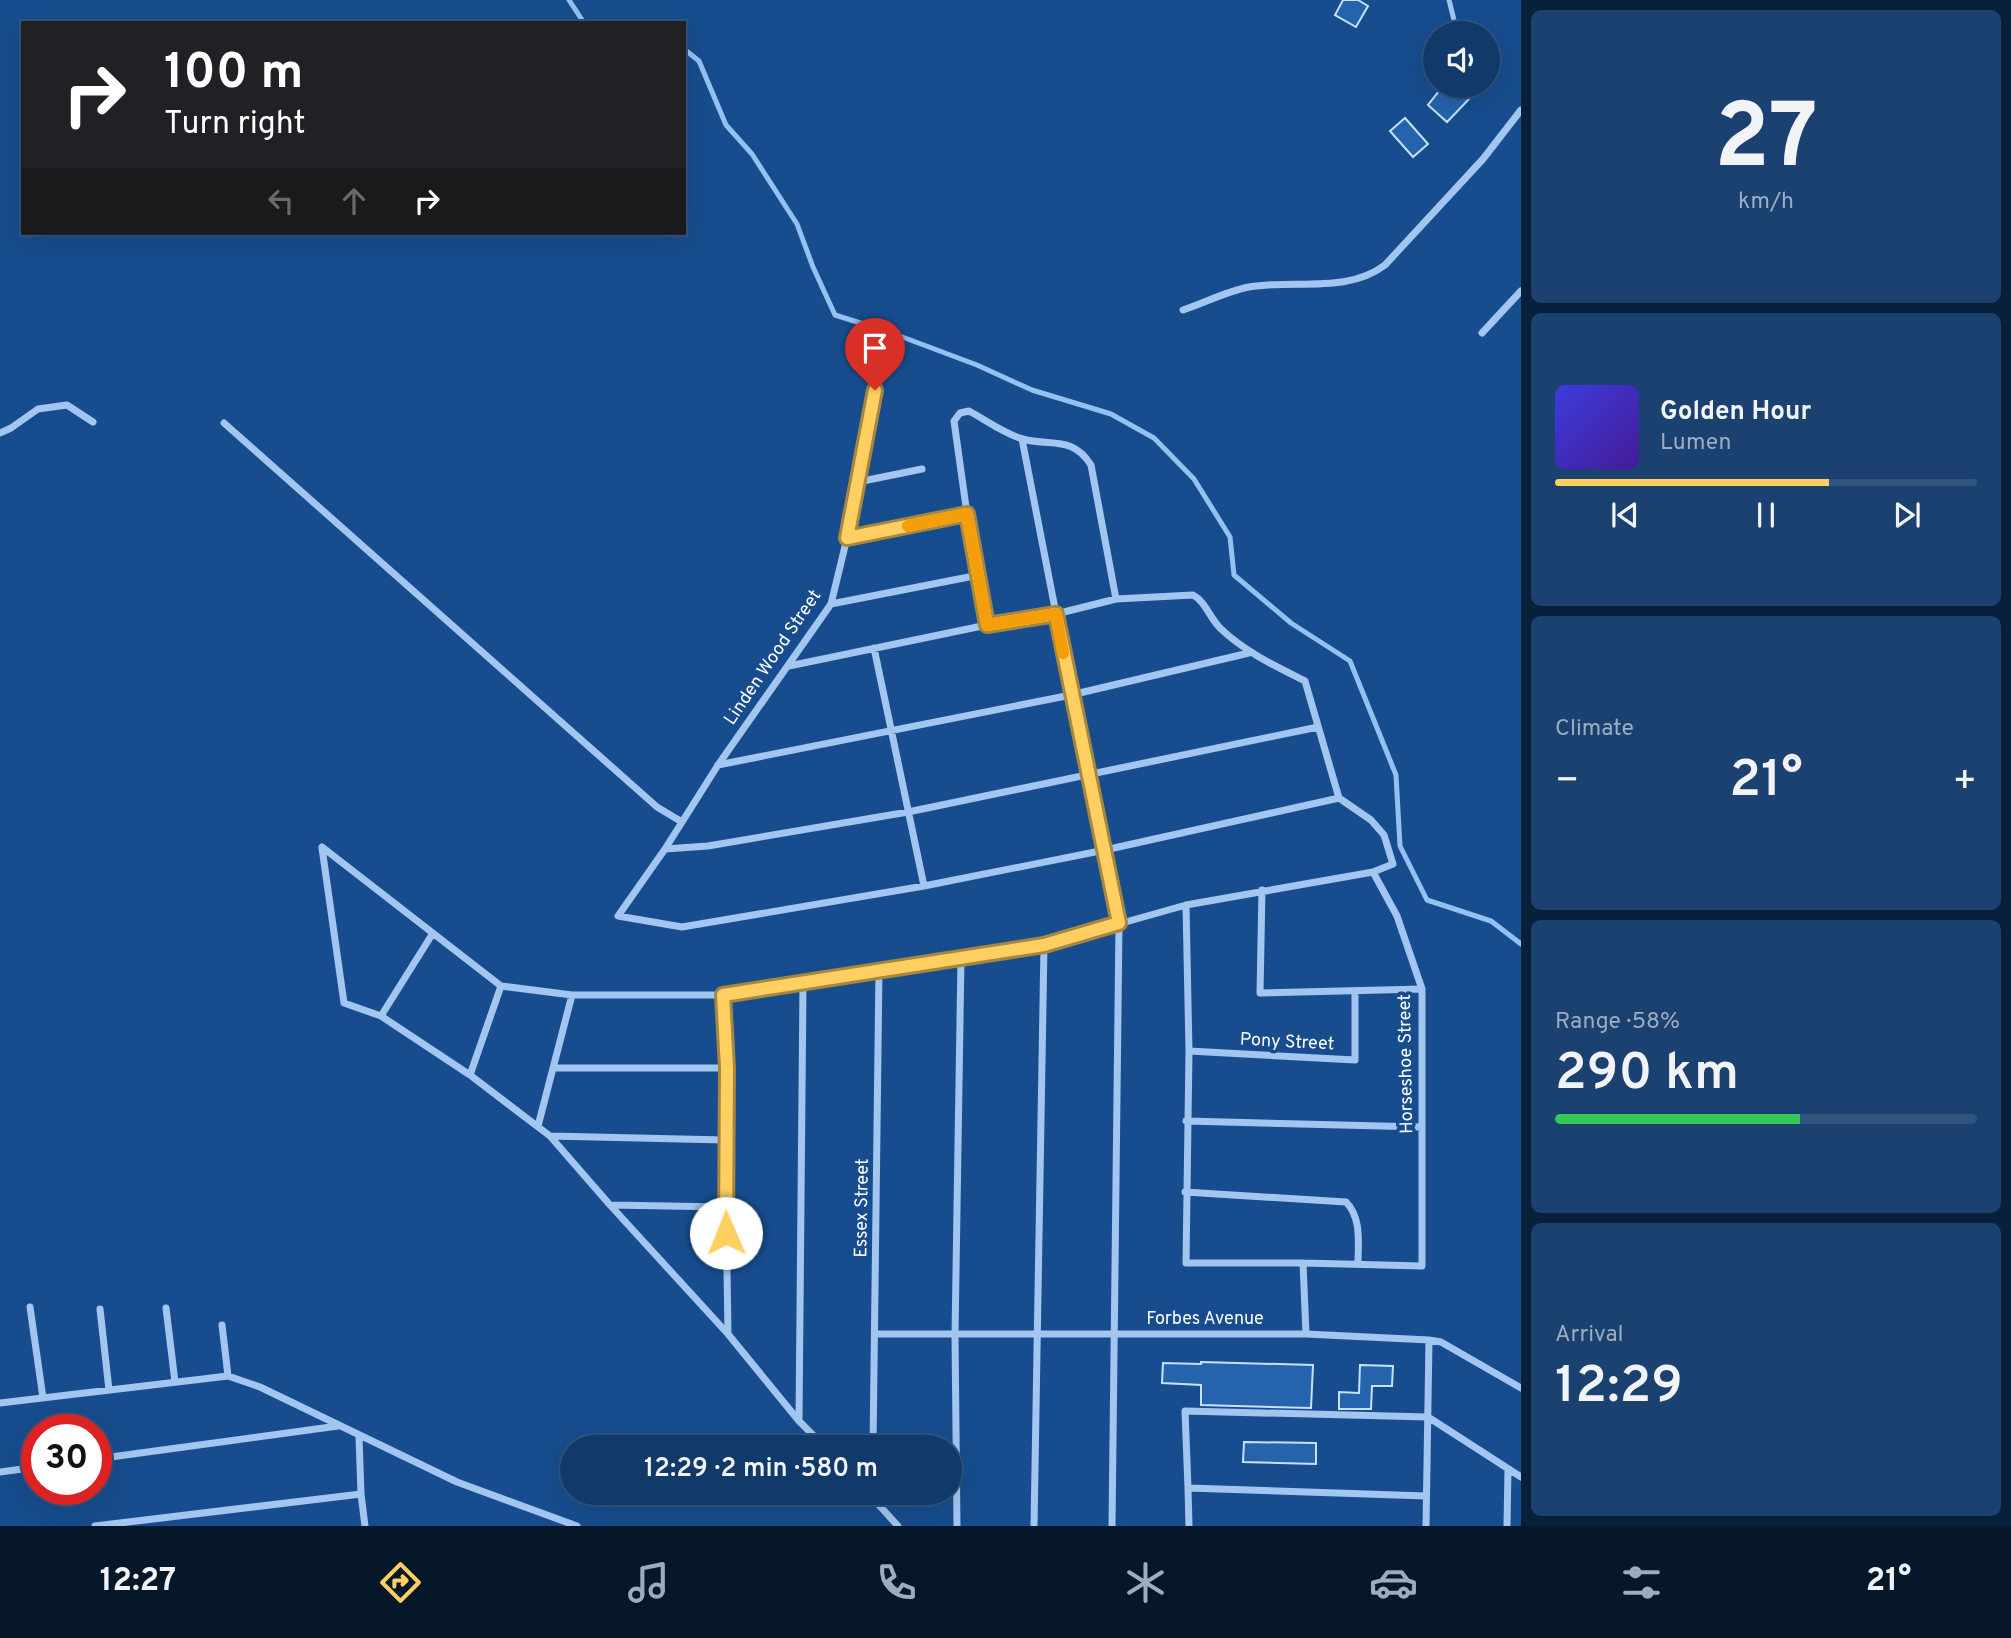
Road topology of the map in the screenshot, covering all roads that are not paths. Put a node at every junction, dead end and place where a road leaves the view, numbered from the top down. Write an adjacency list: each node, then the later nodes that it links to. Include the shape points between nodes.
1 (1449, 0): 2 (lane)
2 (1454, 21)
3 (1521, 110): 5 (street, via 1483,159 1372,275 1353,281 1248,287)
4 (1521, 291): 6 (street)
5 (1183, 310)
6 (1482, 333)
7 (884, 343): 13 (street, Linden Wood Street)
8 (93, 422): 10 (street, via 67,405 38,409)
9 (224, 423): 31 (street, via 657,807)
10 (0, 433)
11 (1021, 439): 14 (street, via 969,411 954,421); 17 (street, via 1072,446 1091,465); 19 (street)
12 (922, 469): 13 (street)
13 (858, 482): 15 (street, Linden Wood Street)
14 (967, 514): 15 (street); 16 (street)
15 (847, 538): 18 (street, Linden Wood Street)
16 (979, 575): 18 (street); 20 (street)
17 (1116, 599): 19 (street); 22 (street, via 1193,594 1220,628)
18 (831, 604): 23 (street, Linden Wood Street)
19 (1056, 614): 20 (street); 24 (street)
20 (987, 625): 21 (street)
21 (874, 648): 23 (street); 26 (street)
22 (1250, 653): 24 (street); 25 (street, via 1305,681)
23 (789, 666): 27 (street, Linden Wood Street)
24 (1071, 695): 26 (street); 28 (street)
25 (1318, 727): 28 (street); 29 (street)
26 (890, 731): 27 (street); 30 (street)
27 (718, 765): 31 (street, Linden Wood Street)
28 (1087, 773): 30 (street); 33 (street)
29 (1339, 798): 33 (street); 34 (street, via 1384,835 1393,864)
30 (908, 812): 32 (street, via 708,846); 35 (street)
31 (682, 821): 32 (street, Linden Wood Street)
32 (665, 849): 35 (street, Linden Wood Street, via 618,916 682,927)
33 (1105, 850): 35 (street); 38 (street)
34 (1373, 872): 36 (street); 45 (street, Horseshoe Street, via 1397,916)
35 (924, 886)
36 (1262, 890): 37 (street); 46 (street, via 1260,993)
37 (1186, 905): 38 (street); 50 (street)
38 (1119, 923): 40 (street); 69 (street)
39 (433, 933): 44 (street); 49 (street); 49 (street, via 322,847 344,1003)
40 (1044, 945): 41 (street); 68 (street)
41 (961, 958): 42 (street); 73 (street)
42 (879, 970): 43 (street); 71 (street, Essex Street)
43 (803, 984): 48 (street); 82 (street)
44 (501, 986): 47 (street); 53 (street)
45 (1422, 989): 46 (street); 56 (street, Horseshoe Street)
46 (1355, 991): 50 (street, Pony Street, via 1355,1060)
47 (572, 995): 48 (street); 51 (street)
48 (723, 995): 52 (street)
49 (381, 1016): 53 (street)
50 (1189, 1051): 54 (street)
51 (554, 1068): 52 (street); 55 (street)
52 (727, 1068): 58 (street)
53 (470, 1074): 55 (street)
54 (1186, 1121): 56 (street); 59 (street)
55 (538, 1126): 57 (street)
56 (1422, 1127): 63 (street, Horseshoe Street, via 1422,1266)
57 (551, 1136): 58 (street); 60 (street)
58 (725, 1140): 61 (street)
59 (1185, 1192): 62 (street, via 1186,1263); 63 (street, via 1346,1202 1357,1221)
60 (610, 1205): 61 (street); 70 (street)
61 (725, 1207): 70 (street)
62 (1303, 1263): 63 (street); 72 (street)
63 (1358, 1265)
64 (30, 1307): 79 (street)
65 (166, 1308): 76 (street)
66 (100, 1309): 78 (street)
67 (222, 1325): 75 (street)
68 (1037, 1333): 69 (street, Forbes Avenue); 73 (street, Forbes Avenue); 101 (street)
69 (1112, 1333): 72 (street, Forbes Avenue); 102 (street)
70 (727, 1334): 82 (street)
71 (876, 1334): 73 (street, Forbes Avenue); 85 (street, Essex Street)
72 (1306, 1334): 74 (street, Forbes Avenue)
73 (956, 1335): 100 (street)
74 (1429, 1340): 77 (street, Forbes Avenue, via 1441,1342); 81 (street)
75 (228, 1376): 76 (street); 83 (street)
76 (175, 1382): 78 (street)
77 (1521, 1388)
78 (109, 1390): 79 (street)
79 (43, 1398): 80 (street)
80 (0, 1403)
81 (1427, 1417): 89 (street); 92 (street, via 1185,1411); 94 (street)
82 (799, 1420): 84 (street)
83 (339, 1426): 86 (street); 87 (street)
84 (813, 1435)
85 (873, 1435)
86 (359, 1437): 93 (street); 98 (street, via 457,1482)
87 (112, 1457)
88 (21, 1469): 90 (street)
89 (1508, 1469): 91 (street); 105 (street)
90 (0, 1472)
91 (1521, 1477)
92 (1188, 1488): 94 (street); 103 (street)
93 (361, 1494): 96 (street); 97 (street)
94 (1426, 1496): 104 (street)
95 (880, 1505): 99 (street)
96 (95, 1526)
97 (365, 1526)
98 (577, 1526)
99 (898, 1526)
100 (957, 1526)
101 (1034, 1526)
102 (1112, 1526)
103 (1189, 1526)
104 (1426, 1526)
105 (1507, 1526)

